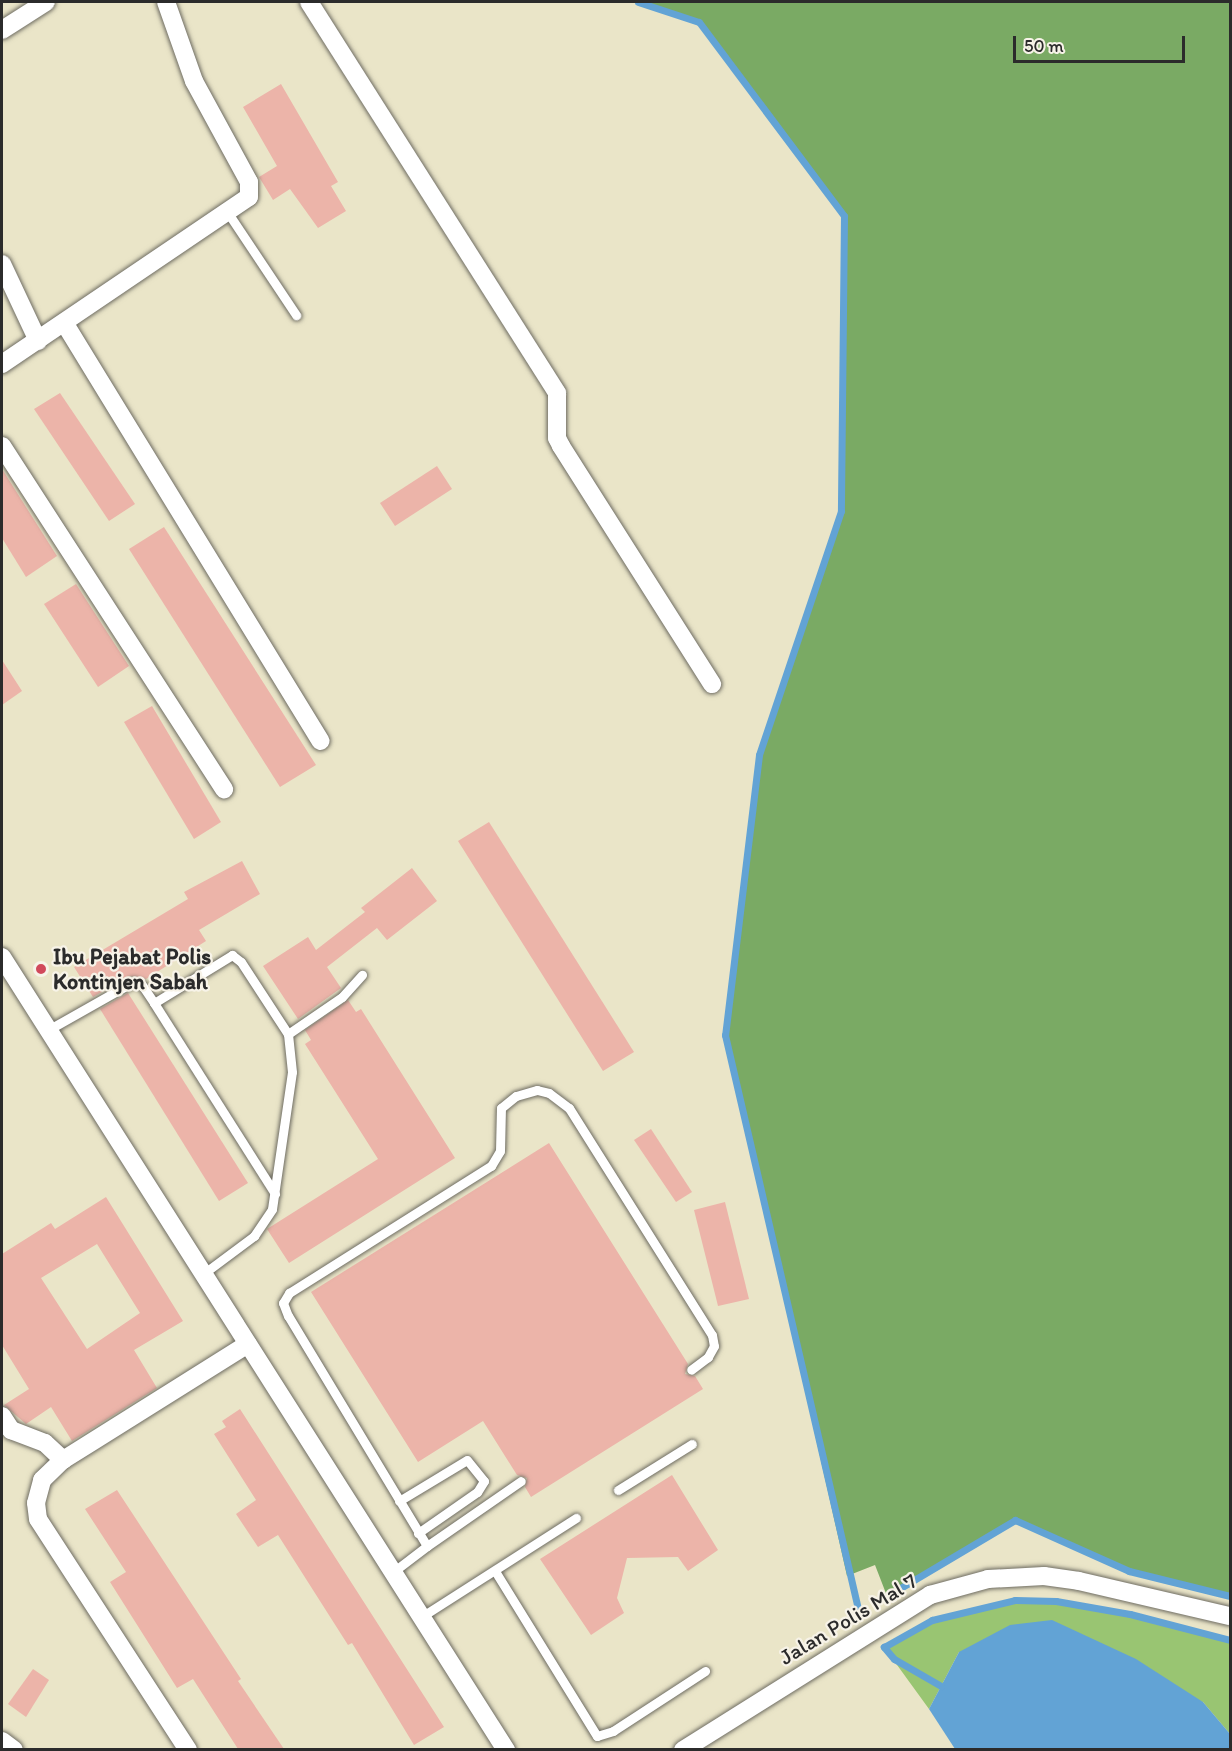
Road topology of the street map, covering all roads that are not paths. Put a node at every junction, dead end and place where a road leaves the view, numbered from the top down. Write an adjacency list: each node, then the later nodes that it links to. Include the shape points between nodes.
1 (46, 2): 4 (street)
2 (165, 2): 5 (street, via 194,81 251,187 249,197)
3 (309, 2): 12 (street, via 557,393 557,438 561,446)
4 (2, 30)
5 (228, 213): 7 (lane); 8 (street)
6 (2, 264): 9 (street)
7 (296, 315)
8 (65, 324): 9 (street); 13 (street)
9 (38, 341): 10 (street)
10 (2, 364)
11 (2, 446): 14 (street)
12 (712, 684)
13 (321, 741)
14 (224, 789)
15 (2, 957): 18 (street)
16 (362, 975): 19 (lane, via 342,997)
17 (154, 1003): 18 (lane, via 142,985 133,982); 19 (lane, via 232,955 241,962); 20 (lane)
18 (48, 1030): 21 (street)
19 (288, 1034): 20 (lane, via 292,1072)
20 (275, 1194): 21 (lane, via 265,1224)
21 (203, 1274): 22 (street)
22 (248, 1344): 26 (street); 34 (street)
23 (691, 1370): 29 (lane, via 708,1357 714,1346 711,1335 569,1108 549,1093 526,1091 501,1108 500,1151 491,1166 289,1293 283,1303)
24 (2, 1416): 26 (street, via 11,1430 45,1443)
25 (692, 1444): 28 (lane)
26 (63, 1460): 40 (street, via 42,1480 36,1503 38,1519)
27 (521, 1481): 32 (lane)
28 (618, 1490)
29 (399, 1502): 31 (lane); 31 (lane, via 467,1460 484,1481 477,1492)
30 (576, 1518): 33 (lane)
31 (418, 1533): 32 (lane)
32 (427, 1546): 34 (lane)
33 (495, 1571): 36 (lane); 37 (lane, via 597,1736 613,1731)
34 (393, 1572): 36 (street)
35 (1230, 1616): 42 (street, Jalan Polis Mal 7, via 1079,1581 1044,1576 988,1579 930,1595)
36 (421, 1617): 41 (street)
37 (705, 1671)
38 (2, 1741): 39 (street)
39 (14, 1749)
40 (188, 1749)
41 (506, 1749)
42 (683, 1749)

